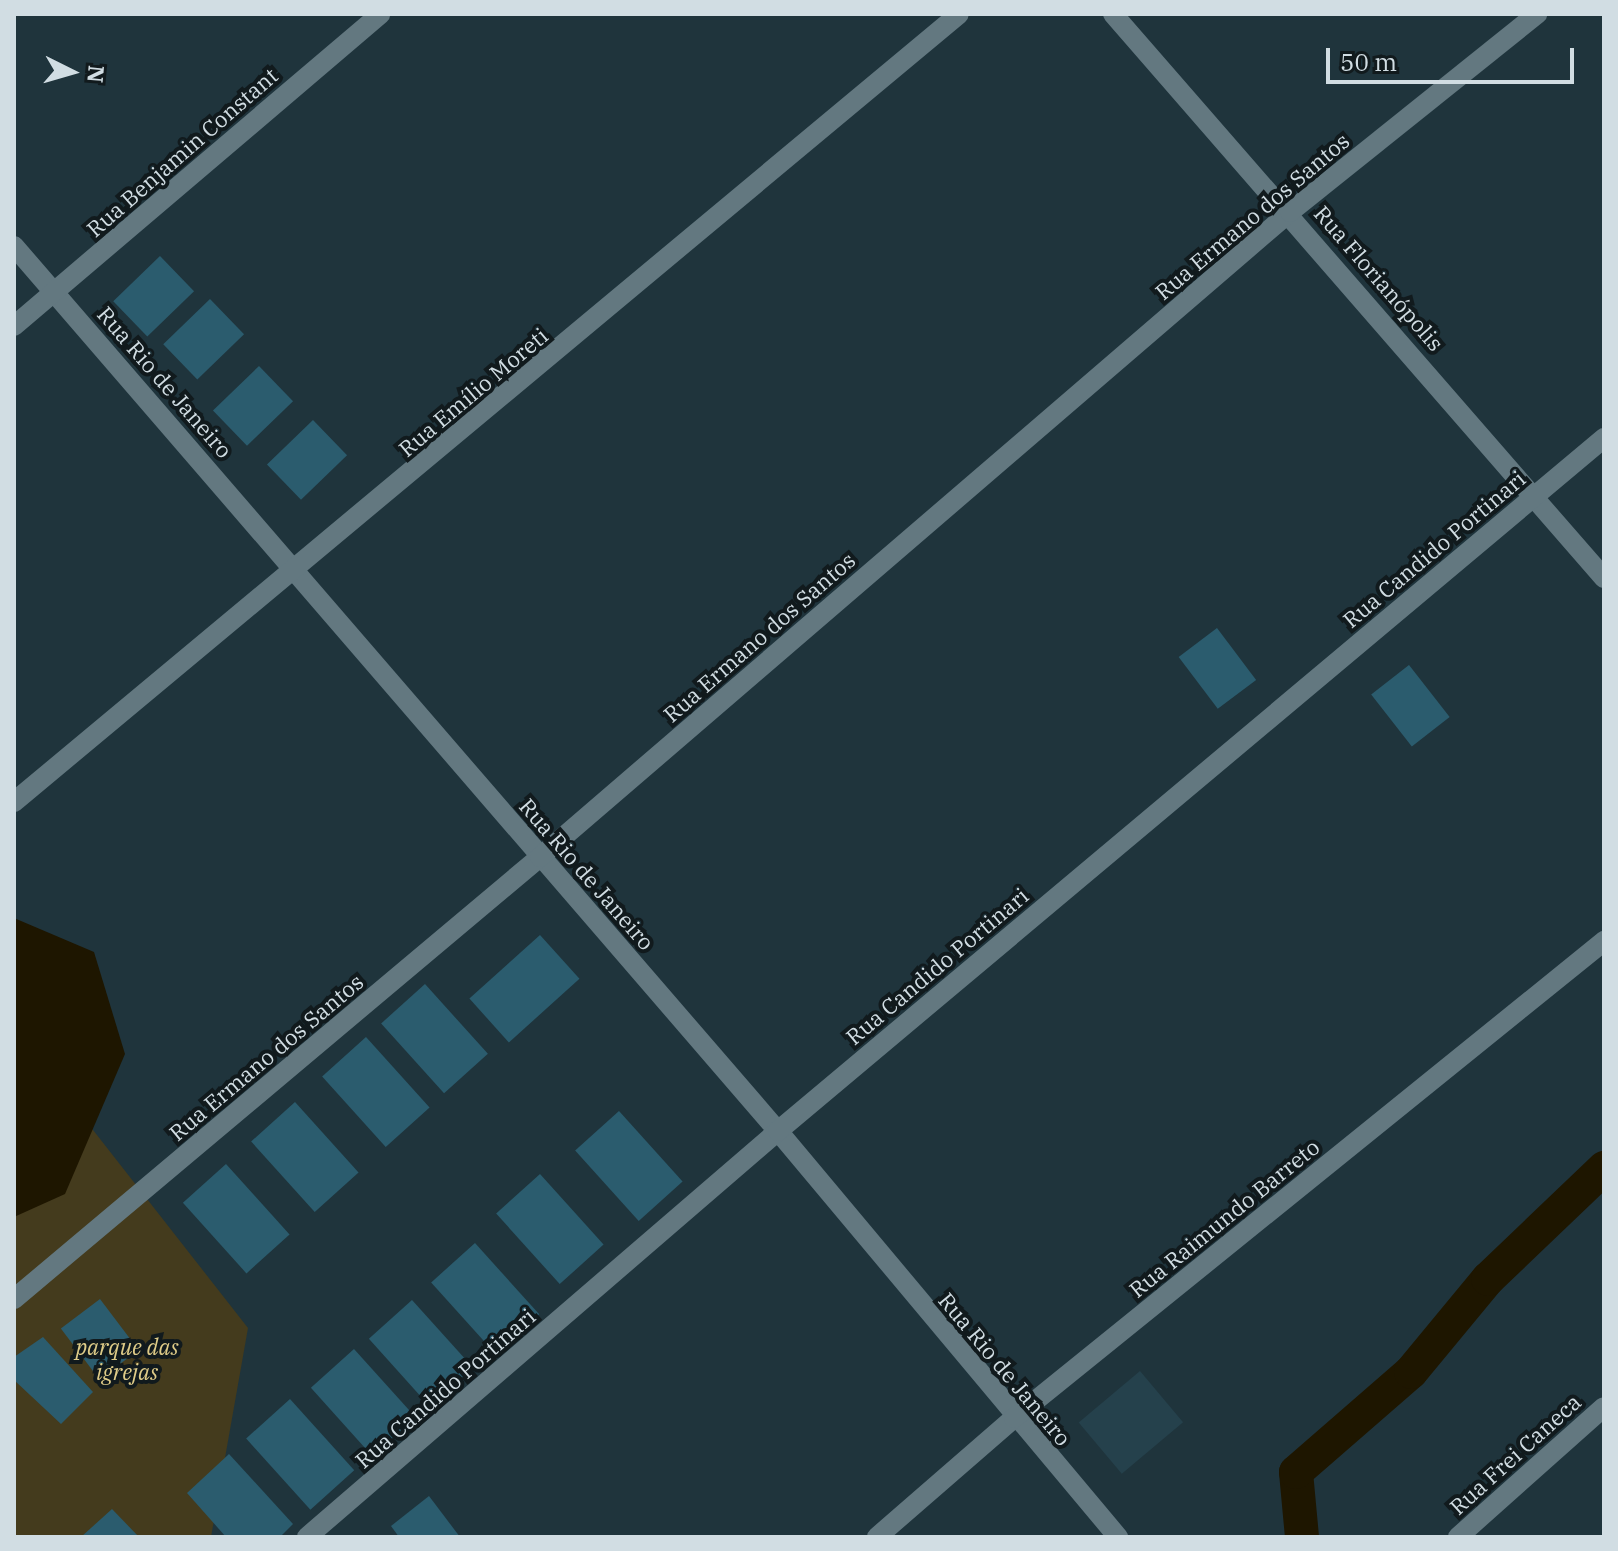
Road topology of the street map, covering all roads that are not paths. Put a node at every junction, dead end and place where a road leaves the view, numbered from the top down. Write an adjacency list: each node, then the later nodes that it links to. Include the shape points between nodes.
1 (380, 14): 7 (street, Rua Benjamin Constant)
2 (959, 14): 11 (street, Rua Emílio Moreti)
3 (1113, 14): 5 (street, Rua Florianópolis)
4 (1537, 14): 5 (street, Rua Ermano dos Santos)
5 (1290, 212): 10 (street, Rua Florianópolis); 14 (street, Rua Ermano dos Santos)
6 (14, 246): 7 (street, Rua Rio de Janeiro)
7 (55, 293): 8 (street, Rua Benjamin Constant); 11 (street, Rua Rio de Janeiro)
8 (14, 326)
9 (1604, 438): 10 (street, Rua Candido Portinari)
10 (1535, 495): 12 (street, Rua Florianópolis); 16 (street, Rua Candido Portinari)
11 (297, 570): 13 (street, Rua Emílio Moreti); 14 (street, Rua Rio de Janeiro)
12 (1604, 578)
13 (14, 802)
14 (540, 857): 16 (street, Rua Rio de Janeiro); 17 (street, Rua Ermano dos Santos)
15 (1604, 941): 19 (street, Rua Raimundo Barreto)
16 (778, 1131): 19 (street, Rua Rio de Janeiro); 20 (street, Rua Candido Portinari)
17 (14, 1299)
18 (1604, 1407): 23 (street, Rua Frei Caneca)
19 (1014, 1418): 21 (street, Rua Raimundo Barreto); 22 (street, Rua Rio de Janeiro)
20 (307, 1537)
21 (877, 1537)
22 (1118, 1537)
23 (1458, 1537)

